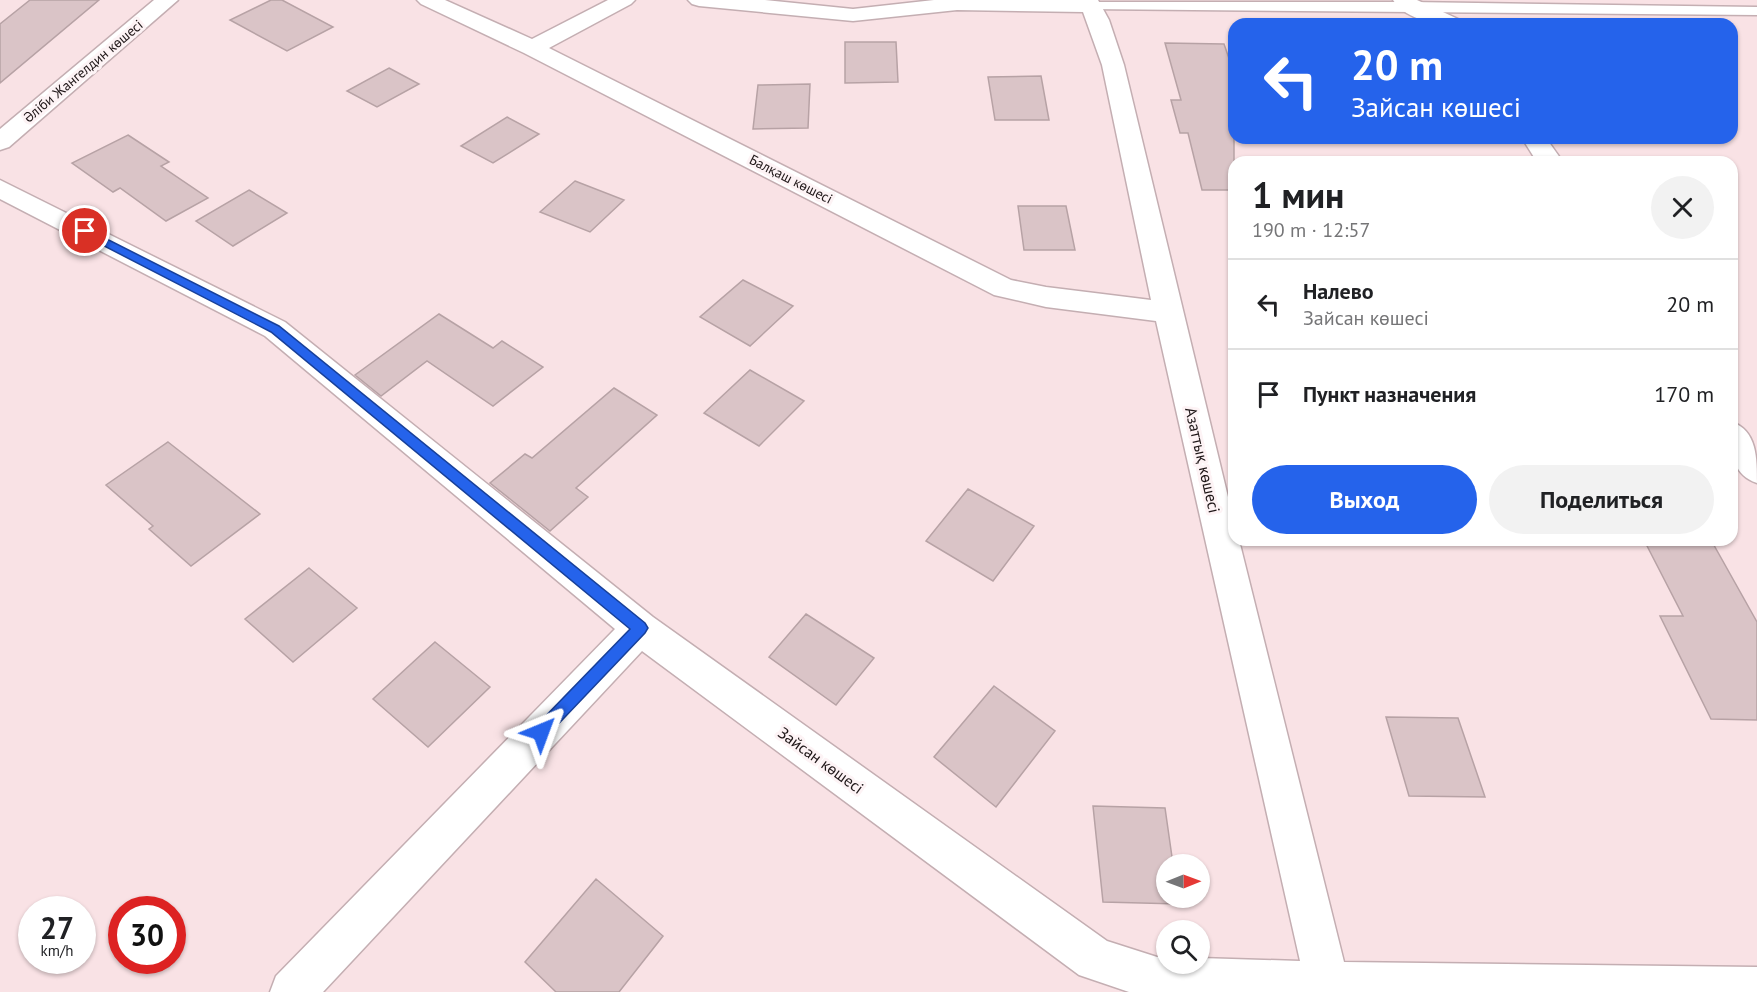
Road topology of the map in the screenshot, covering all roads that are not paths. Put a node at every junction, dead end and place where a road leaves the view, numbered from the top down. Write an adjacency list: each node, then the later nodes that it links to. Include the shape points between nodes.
1 (167, 0): 10 (street, Әліби Жангелдин көшесі)
2 (428, 0): 9 (street, Балқаш көшесі)
3 (624, 0): 9 (street)
4 (699, 0): 5 (street, via 853,15 957,4)
5 (1089, 3): 6 (lane); 12 (street, Азаттық көшесі, via 1113,65)
6 (1407, 3): 7 (lane); 8 (street)
7 (1757, 11)
8 (1438, 18)
9 (532, 48): 12 (street, Балқаш көшесі, via 1004,288)
10 (0, 142)
11 (0, 188): 15 (street, Зайсан көшесі, via 275,329)
12 (1168, 312): 16 (street, Азаттық көшесі)
13 (1738, 443): 14 (street)
14 (1757, 470)
15 (640, 628): 16 (street, Зайсан көшесі, via 1095,960 1157,979); 18 (street)
16 (1328, 988): 17 (street, Зайсан көшесі)
17 (1757, 989)
18 (292, 992)

